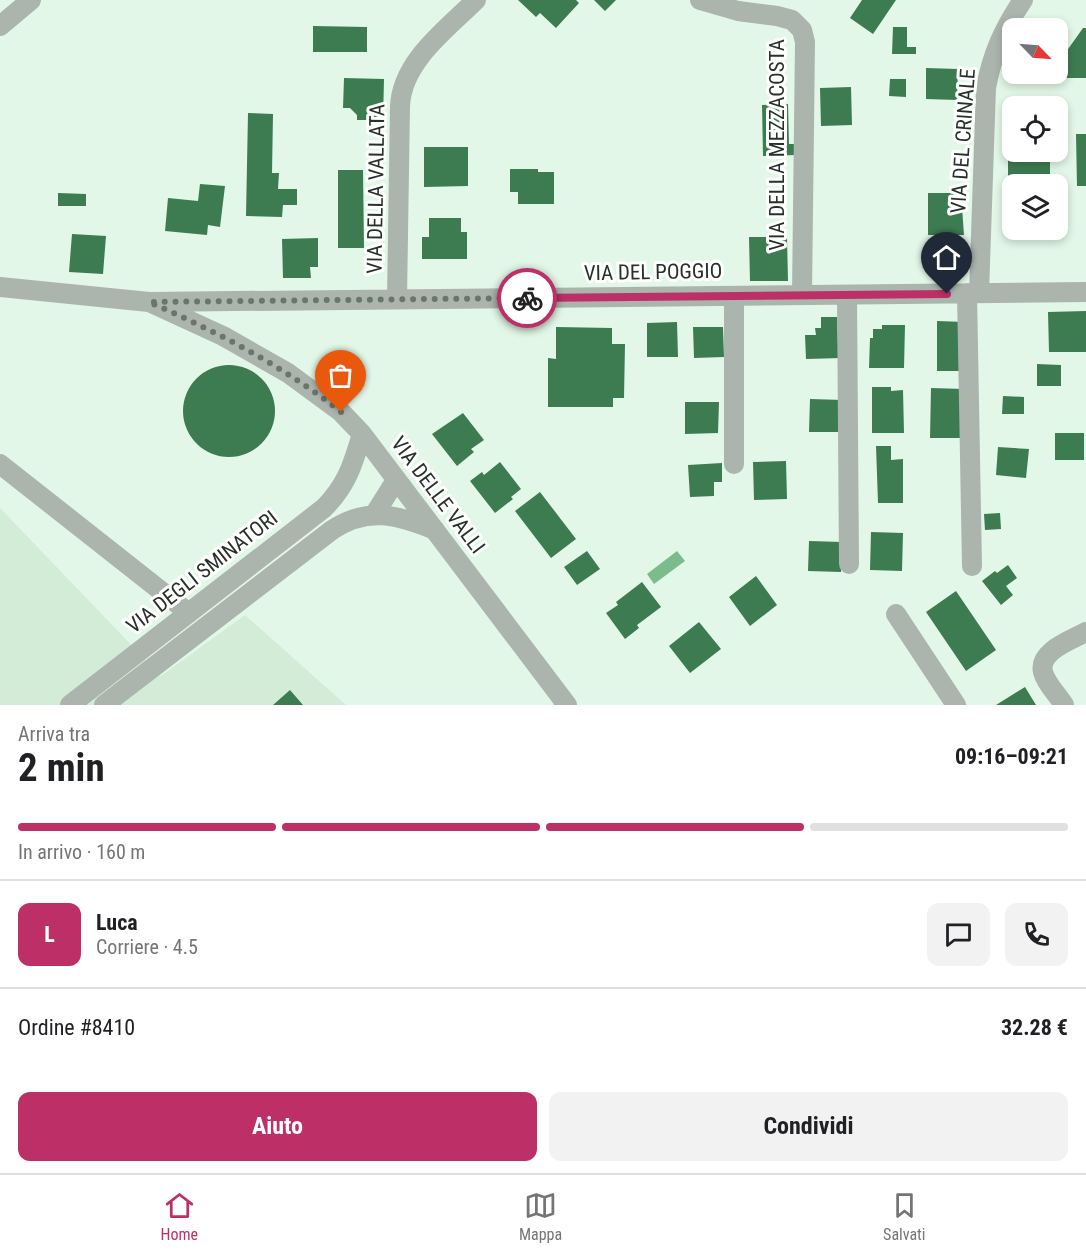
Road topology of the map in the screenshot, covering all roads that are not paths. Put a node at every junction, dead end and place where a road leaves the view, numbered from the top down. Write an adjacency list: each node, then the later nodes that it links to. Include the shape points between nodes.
1 (29, 0): 5 (street)
2 (476, 0): 12 (street, VIA DELLA VALLATA, via 420,57 402,90)
3 (700, 0): 10 (street, VIA DELLA MEZZACOSTA, via 792,20 802,30)
4 (1023, 0): 8 (street, VIA DEL CRINALE, via 998,44 986,88)
5 (0, 26)
6 (0, 287): 13 (street, VIA DELLE VALLI)
7 (1086, 292): 8 (street, VIA DEL POGGIO)
8 (973, 293): 9 (street, VIA DEL POGGIO); 22 (street, VIA DEL CRINALE)
9 (847, 294): 10 (street, VIA DEL POGGIO); 21 (street)
10 (802, 295): 11 (street, VIA DEL POGGIO)
11 (734, 296): 12 (street, VIA DEL POGGIO); 15 (street)
12 (397, 299): 13 (street, VIA DEL POGGIO)
13 (149, 302): 14 (street, VIA DELLE VALLI, via 223,336 288,373 341,412)
14 (362, 434): 17 (street, VIA DEGLI SMINATORI); 18 (street, VIA DELLE VALLI)
15 (734, 464)
16 (0, 465): 23 (street)
17 (352, 468): 18 (street); 23 (street, VIA DEGLI SMINATORI, via 344,485 324,508)
18 (393, 475): 19 (street); 20 (street, VIA DELLE VALLI)
19 (374, 515): 20 (street, via 405,518); 27 (street, via 352,519 332,530)
20 (435, 530): 28 (street, VIA DELLE VALLI)
21 (849, 564)
22 (972, 566)
23 (189, 613): 26 (street, VIA DEGLI SMINATORI)
24 (896, 614): 29 (street)
25 (1086, 632): 30 (street, via 1052,652 1044,662 1046,678)
26 (70, 705)
27 (104, 705)
28 (567, 705)
29 (956, 705)
30 (1064, 705)

